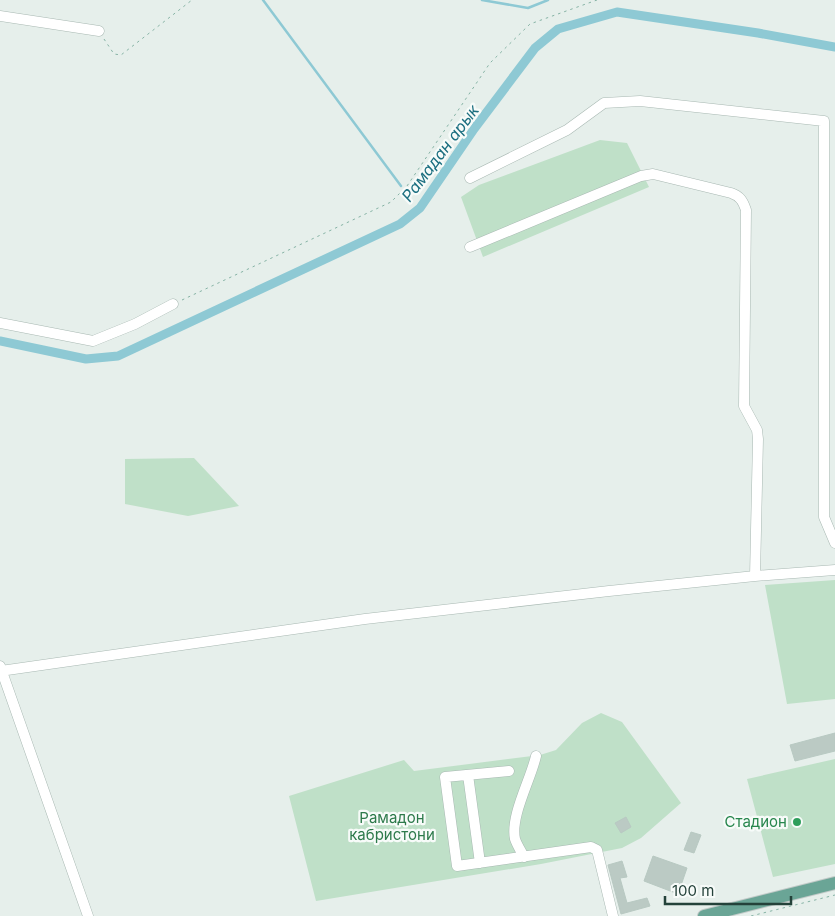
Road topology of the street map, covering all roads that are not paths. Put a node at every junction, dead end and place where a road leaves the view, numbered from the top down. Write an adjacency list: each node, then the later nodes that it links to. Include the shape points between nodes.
1 (0, 16): 2 (street)
2 (99, 31)
3 (470, 178): 7 (street, via 567,130 604,103 640,101 824,121 824,517)
4 (470, 246): 9 (street, via 641,176 654,174 738,195 746,210 744,406 757,430 758,439)
5 (173, 304): 6 (street, via 93,341)
6 (0, 323)
7 (835, 543)
8 (835, 570): 9 (street)
9 (755, 576): 10 (street, via 365,619)
10 (1, 669): 18 (street)
11 (536, 756): 14 (street, via 515,828 515,839)
12 (509, 770): 13 (street)
13 (468, 775): 15 (street); 15 (street, via 445,777 452,830 457,866)
14 (524, 856): 15 (street); 19 (street, via 591,847 597,850)
15 (480, 863)
16 (835, 883): 17 (main road)
17 (730, 913): 20 (main road)
18 (88, 916)
19 (613, 916)
20 (704, 916)

